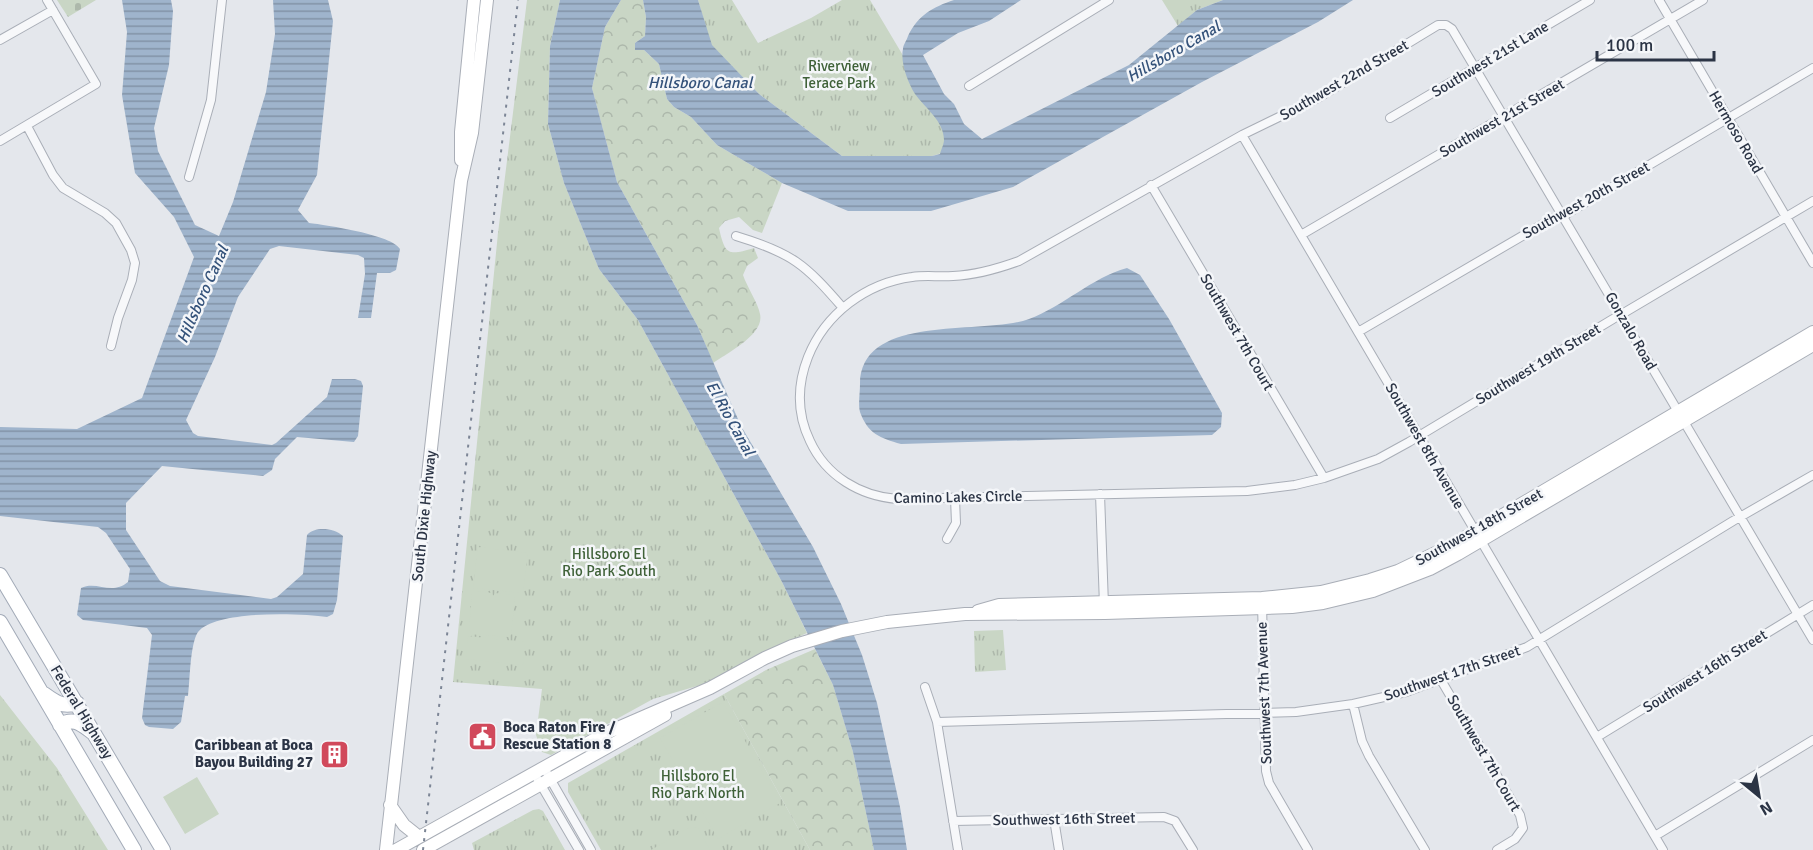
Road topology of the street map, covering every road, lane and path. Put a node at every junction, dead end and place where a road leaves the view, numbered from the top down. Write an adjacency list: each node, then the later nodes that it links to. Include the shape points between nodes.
1 (47, 0): 9 (street)
2 (222, 0): 22 (street, via 211,100)
3 (474, 0): 23 (main road, South Dixie Highway, via 460,132)
4 (487, 0): 23 (main road, South Dixie Highway, via 472,133)
5 (1109, 0): 15 (street)
6 (1590, 0): 13 (street, Southwest 21st Lane)
7 (1659, 0): 10 (street, Hermoso Road)
8 (1703, 0): 10 (street, Southwest 21st Street)
9 (53, 10): 12 (street); 19 (street, via 96,84)
10 (1670, 19): 16 (street, Southwest 21st Street); 18 (street, Hermoso Road)
11 (1446, 25): 13 (street, Gonzalo Road, via 1452,28); 20 (street, Southwest 22nd Street, via 1438,25 1318,98)
12 (0, 40)
13 (1475, 67): 16 (street, Gonzalo Road); 17 (street, Southwest 21st Lane)
14 (1813, 68): 18 (street, Southwest 20th Street)
15 (969, 86)
16 (1504, 117): 26 (street, Gonzalo Road); 28 (street, Southwest 21st Street)
17 (1390, 118)
18 (1728, 118): 26 (street, Southwest 20th Street); 27 (street, Hermoso Road)
19 (27, 126): 21 (street); 36 (street, via 63,188 116,223 131,250 135,263 132,280)
20 (1242, 135): 24 (street, Camino Lakes Circle); 28 (street, Southwest 8th Avenue)
21 (0, 141)
22 (189, 177)
23 (461, 181): 66 (main road, South Dixie Highway)
24 (1151, 185): 31 (street, Camino Lakes Circle, via 1019,261 968,275 895,280 867,291); 40 (street, Southwest 7th Court)
25 (1813, 201): 27 (street, Southwest 19th Street)
26 (1563, 216): 32 (street, Gonzalo Road); 33 (street, Southwest 20th Street, via 1553,218)
27 (1786, 217): 30 (street, Hermoso Road); 32 (street, Southwest 19th Street)
28 (1301, 235): 33 (street, Southwest 8th Avenue)
29 (736, 236): 31 (street, via 790,257)
30 (1813, 263)
31 (843, 308): 42 (street, Camino Lakes Circle, via 818,337 802,374 801,416 813,448 841,479 872,495 897,499)
32 (1622, 314): 37 (street, Gonzalo Road); 38 (street, Southwest 19th Street)
33 (1358, 332): 38 (street, Southwest 8th Avenue)
34 (1813, 332): 37 (main road, Southwest 18th Street)
35 (1813, 345): 37 (main road, Southwest 18th Street)
36 (111, 346)
37 (1681, 416): 43 (street, Gonzalo Road); 44 (main road, Southwest 18th Street)
38 (1419, 436): 40 (street, Camino Lakes Circle, via 1378,459); 44 (street, Southwest 8th Avenue)
39 (1813, 475): 43 (street, Southwest 17th Street)
40 (1324, 478): 41 (street, Camino Lakes Circle, via 1247,491)
41 (1100, 494): 42 (street, Camino Lakes Circle); 49 (street)
42 (955, 498): 45 (street, via 956,523)
43 (1741, 517): 50 (street, Gonzalo Road); 52 (street, Southwest 17th Street)
44 (1478, 536): 47 (main road, Southwest 18th Street, via 1430,569 1373,591 1323,603); 52 (street, Southwest 8th Avenue)
45 (947, 539)
46 (0, 575): 57 (main road, Federal Highway)
47 (1262, 603): 49 (main road, Southwest 18th Street); 59 (street, Southwest 7th Avenue)
48 (1813, 605): 50 (street, Southwest 16th Street)
49 (1104, 607): 65 (main road, Southwest 18th Street, via 965,614 864,626 825,636 765,658 683,705)
50 (1798, 614): 53 (street, Gonzalo Road); 63 (street, Southwest 16th Street)
51 (0, 622): 56 (main road, Federal Highway)
52 (1539, 640): 54 (street, Southwest 17th Street); 63 (street, Southwest 8th Avenue)
53 (1813, 640)
54 (1441, 680): 58 (street, Southwest 17th Street); 83 (street, Southwest 7th Court, via 1520,815 1523,828 1515,839)
55 (925, 687): 60 (street)
56 (40, 691): 57 (main road, via 66,706); 61 (main road, Federal Highway)
57 (77, 703): 62 (main road, Federal Highway)
58 (1353, 704): 59 (street, Southwest 17th Street); 82 (street, via 1369,756)
59 (1264, 713): 60 (street, Southwest 17th Street); 81 (street, Southwest 7th Avenue, via 1269,783)
60 (937, 722): 68 (street)
61 (60, 724): 62 (main road, via 79,722); 71 (main road, Federal Highway)
62 (96, 736): 72 (main road, Federal Highway)
63 (1597, 737): 69 (street, Southwest 8th Avenue)
64 (1813, 740): 69 (street)
65 (543, 776): 70 (main road, Southwest 18th Street); 75 (main road, Southwest 18th Street); 76 (street); 77 (street)
66 (390, 805): 70 (main road, via 404,825); 73 (main road, South Dixie Highway)
67 (1054, 819): 68 (street, Southwest 16th Street); 79 (street); 80 (street, Southwest 16th Street, via 1164,817 1175,821)
68 (953, 822): 78 (street)
69 (1655, 836): 84 (street, Southwest 8th Avenue)
70 (419, 837): 74 (main road, Southwest 18th Street)
71 (134, 850)
72 (163, 850)
73 (386, 850)
74 (396, 850)
75 (423, 850)
76 (579, 850)
77 (591, 850)
78 (958, 850)
79 (1059, 850)
80 (1193, 850)
81 (1308, 850)
82 (1425, 850)
83 (1497, 850)
84 (1664, 850)

